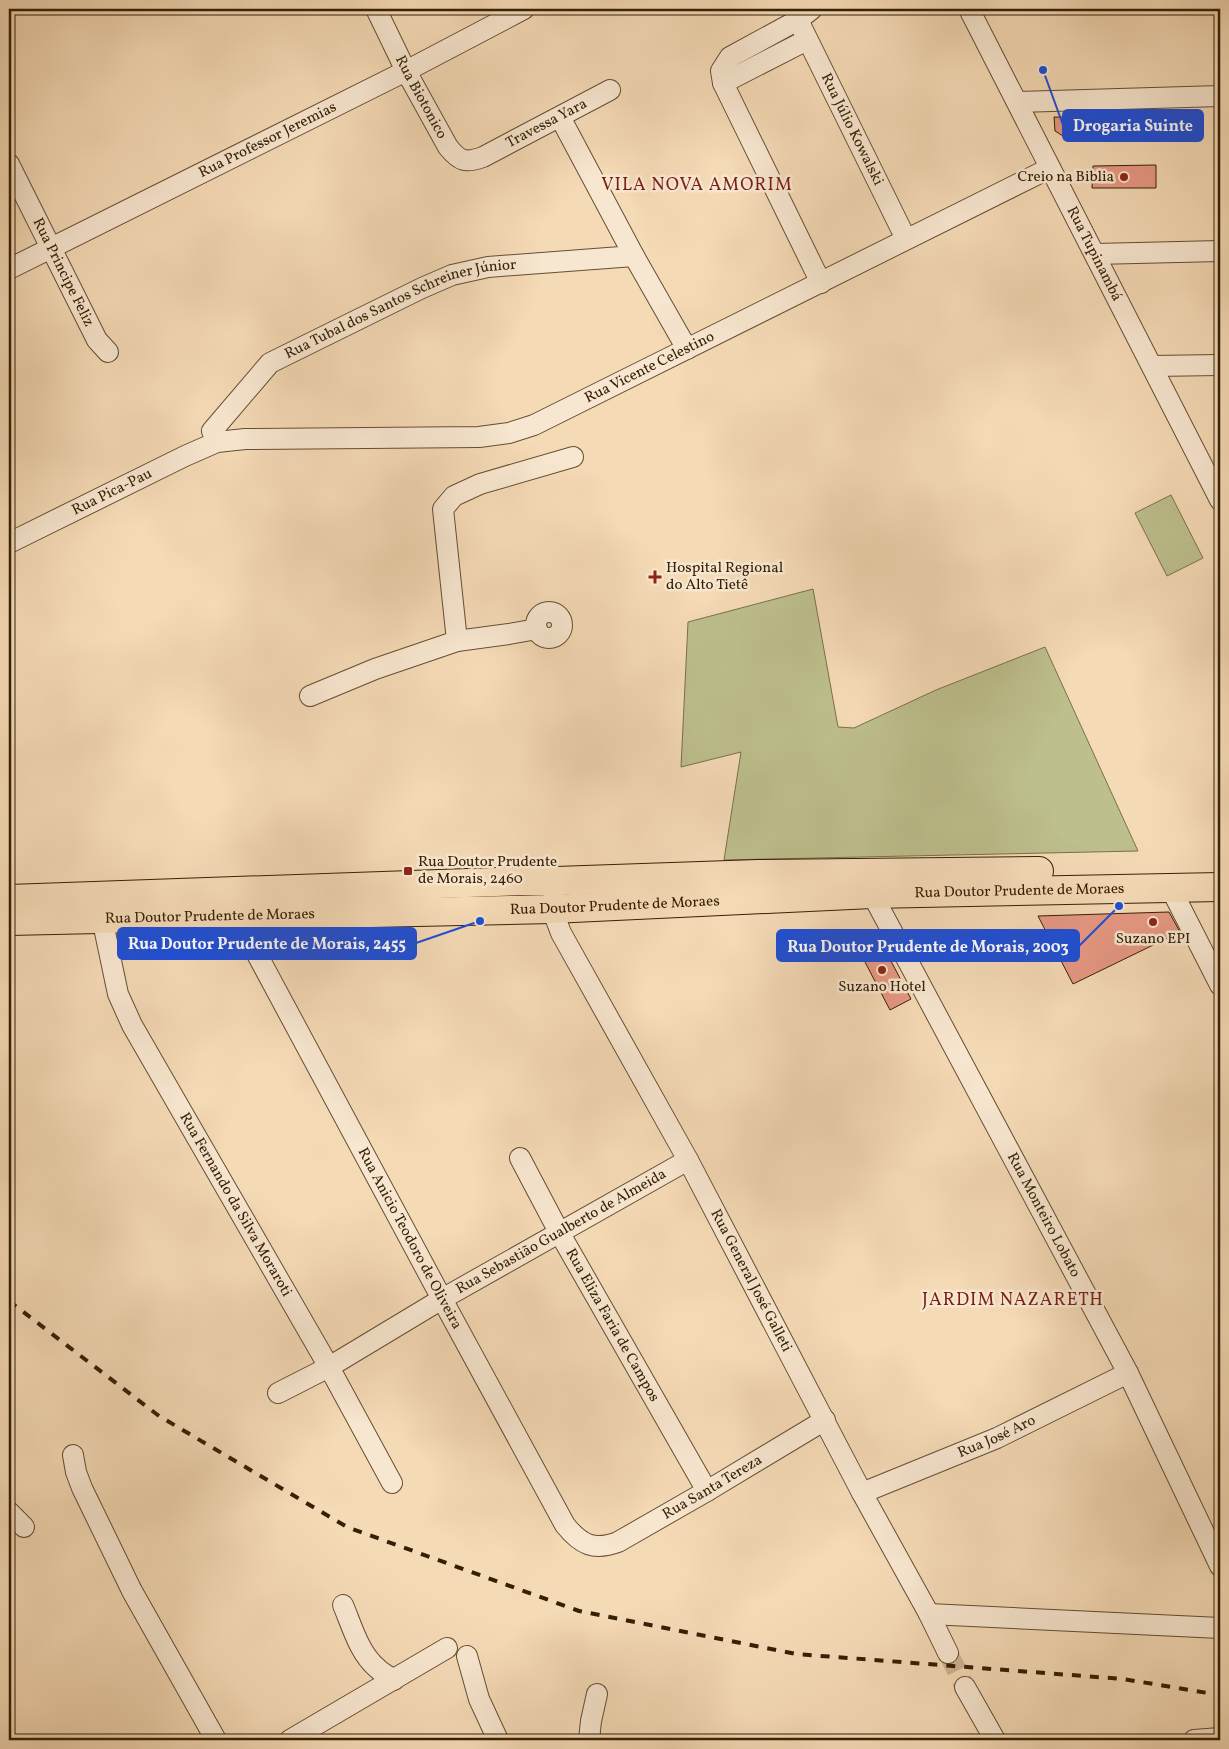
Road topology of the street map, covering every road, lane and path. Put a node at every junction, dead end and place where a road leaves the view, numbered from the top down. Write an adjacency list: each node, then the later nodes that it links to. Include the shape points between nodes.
1 (376, 9): 6 (street, Rua Biotonico)
2 (524, 9): 6 (street, Rua Professor Jeremias)
3 (969, 9): 10 (street, Rua Tupinambá)
4 (805, 14): 5 (street, Rua Júlio Kowalski); 7 (street, via 730,57 721,71)
5 (807, 40): 7 (street); 15 (street, Rua Júlio Kowalski)
6 (406, 71): 12 (street, Rua Biotonico, via 455,156 471,161); 16 (street, Rua Professor Jeremias)
7 (723, 83): 21 (street)
8 (610, 90): 11 (street, Travessa Yara)
9 (1220, 96): 10 (street)
10 (1018, 102): 14 (street, Rua Tupinambá)
11 (560, 117): 12 (street, Travessa Yara); 19 (street)
12 (483, 157)
13 (9, 164): 16 (street, Rua Principe Feliz)
14 (1050, 168): 15 (street, Rua Vicente Celestino); 18 (street, Rua Tupinambá)
15 (906, 240): 21 (street, Rua Vicente Celestino)
16 (52, 247): 20 (street, Rua Professor Jeremias); 23 (street, Rua Principe Feliz, via 97,340)
17 (1220, 251): 18 (street)
18 (1095, 254): 25 (street, Rua Tupinambá)
19 (634, 256): 22 (street); 26 (street, Rua Tubal dos Santos Schreiner Júnior, via 488,267 452,275 422,288 270,363 212,431)
20 (9, 269)
21 (821, 282): 22 (street, Rua Vicente Celestino)
22 (687, 349): 26 (street, Rua Vicente Celestino, via 534,425 509,434)
23 (108, 352)
24 (1220, 364): 25 (street)
25 (1152, 366): 28 (street, Rua Tupinambá)
26 (217, 442): 29 (street, Rua Pica-Pau)
27 (573, 457): 31 (street, via 480,484 454,496 443,509)
28 (1220, 500)
29 (9, 543)
30 (537, 629): 31 (street)
31 (457, 641): 32 (street, via 375,669)
32 (310, 696)
33 (1220, 868): 34 (highway, Rua Doutor Prudente de Moraes, via 758,874)
34 (556, 882): 38 (highway, Rua Doutor Prudente de Moraes, via 521,880); 39 (street)
35 (1170, 887): 36 (highway, Rua Doutor Prudente de Moraes); 37 (highway, Rua Doutor Prudente de Moraes); 43 (street)
36 (1220, 887)
37 (872, 894): 39 (highway, Rua Doutor Prudente de Moraes); 49 (street, Rua Monteiro Lobato)
38 (9, 899)
39 (552, 909): 40 (highway, Rua Doutor Prudente de Moraes); 45 (street, Rua General José Galleti, via 561,933)
40 (237, 917): 41 (highway, Rua Doutor Prudente de Moraes); 47 (street, Rua Anicio Teodoro de Oliveira)
41 (102, 918): 42 (highway, Rua Doutor Prudente de Moraes); 48 (street, Rua Fernando da Silva Moraroti, via 118,994 132,1025)
42 (9, 921)
43 (1220, 985)
44 (520, 1158): 46 (street, Rua Eliza Faria de Campos)
45 (688, 1160): 46 (street, Rua Sebastião Gualberto de Almeida); 51 (street, Rua General José Galleti)
46 (559, 1232): 47 (street, Rua Sebastião Gualberto de Almeida); 54 (street, Rua Eliza Faria de Campos)
47 (442, 1299): 48 (street, Rua Sebastião Gualberto de Almeida); 58 (street, Rua Anicio Teodoro de Oliveira, via 565,1525 584,1544)
48 (329, 1367): 50 (street, Rua Sebastião Gualberto de Almeida); 53 (street, Rua Fernando da Silva Moraroti)
49 (1128, 1373): 55 (street, Rua José Aro, via 997,1438); 59 (street, Rua Monteiro Lobato)
50 (278, 1393)
51 (825, 1420): 54 (street, Rua Santa Tereza); 55 (street, Rua General José Galleti)
52 (73, 1455): 70 (street, via 82,1488 132,1591)
53 (392, 1483)
54 (707, 1491): 58 (street, Rua Santa Tereza, via 618,1542)
55 (862, 1493): 61 (street, Rua General José Galleti)
56 (9, 1512): 57 (street)
57 (24, 1527)
58 (596, 1547)
59 (1220, 1566)
60 (343, 1605): 66 (street, via 365,1653 376,1668)
61 (929, 1614): 62 (street); 64 (street, Rua General José Galleti)
62 (1220, 1628)
63 (447, 1648): 66 (street)
64 (948, 1652)
65 (468, 1656): 72 (street, via 479,1699)
66 (394, 1680): 71 (street)
67 (965, 1687): 74 (street)
68 (597, 1694): 73 (street)
69 (1220, 1738): 75 (street)
70 (216, 1740)
71 (290, 1740)
72 (498, 1740)
73 (589, 1740)
74 (995, 1740)
75 (1194, 1740)

